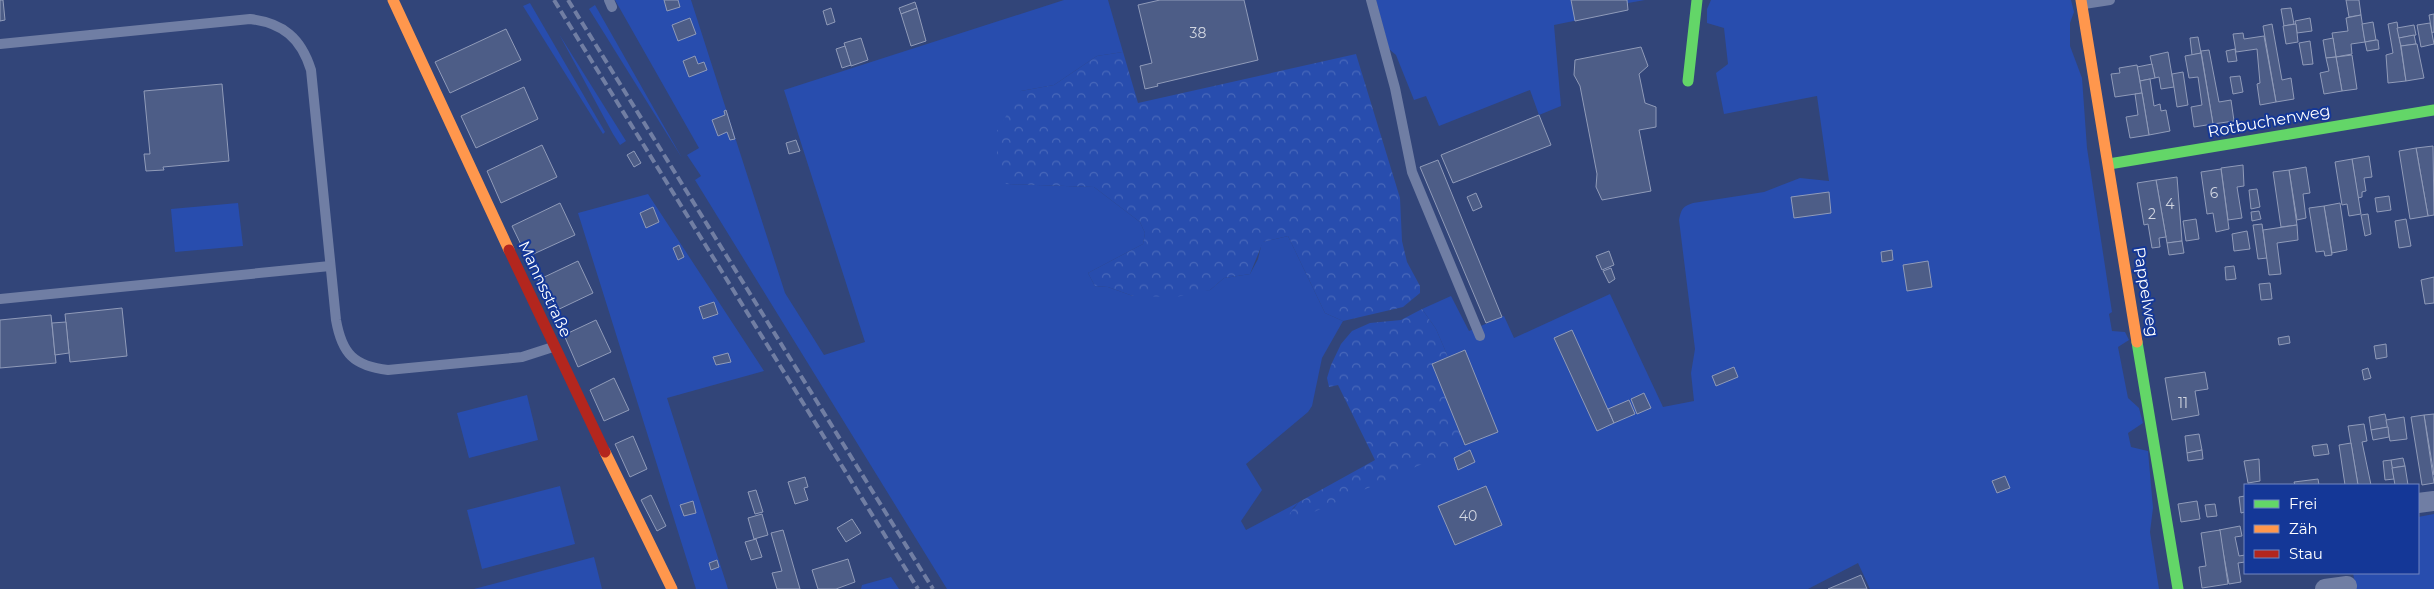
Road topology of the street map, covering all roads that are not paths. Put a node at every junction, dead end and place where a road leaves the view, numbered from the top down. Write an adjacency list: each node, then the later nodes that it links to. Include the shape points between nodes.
1 (394, 0): 13 (street, Mannsstraße)
2 (1371, 0): 12 (lane, via 1395,88 1412,172)
3 (1697, 0): 7 (street)
4 (2110, 0): 5 (lane)
5 (2081, 2): 9 (street, Pappelweg)
6 (0, 44): 10 (lane, via 250,19 269,21 283,28 304,51 311,70)
7 (1688, 82)
8 (2434, 110): 9 (street, Rotbuchenweg)
9 (2109, 164): 18 (street, Pappelweg)
10 (330, 266): 11 (lane); 13 (lane, via 339,340 348,354 370,368 388,370 522,357)
11 (0, 299)
12 (1480, 336)
13 (554, 347): 17 (street, Mannsstraße)
14 (2434, 501): 15 (street)
15 (2419, 504)
16 (2346, 582): 19 (street)
17 (672, 589)
18 (2178, 589)
19 (2325, 589)

